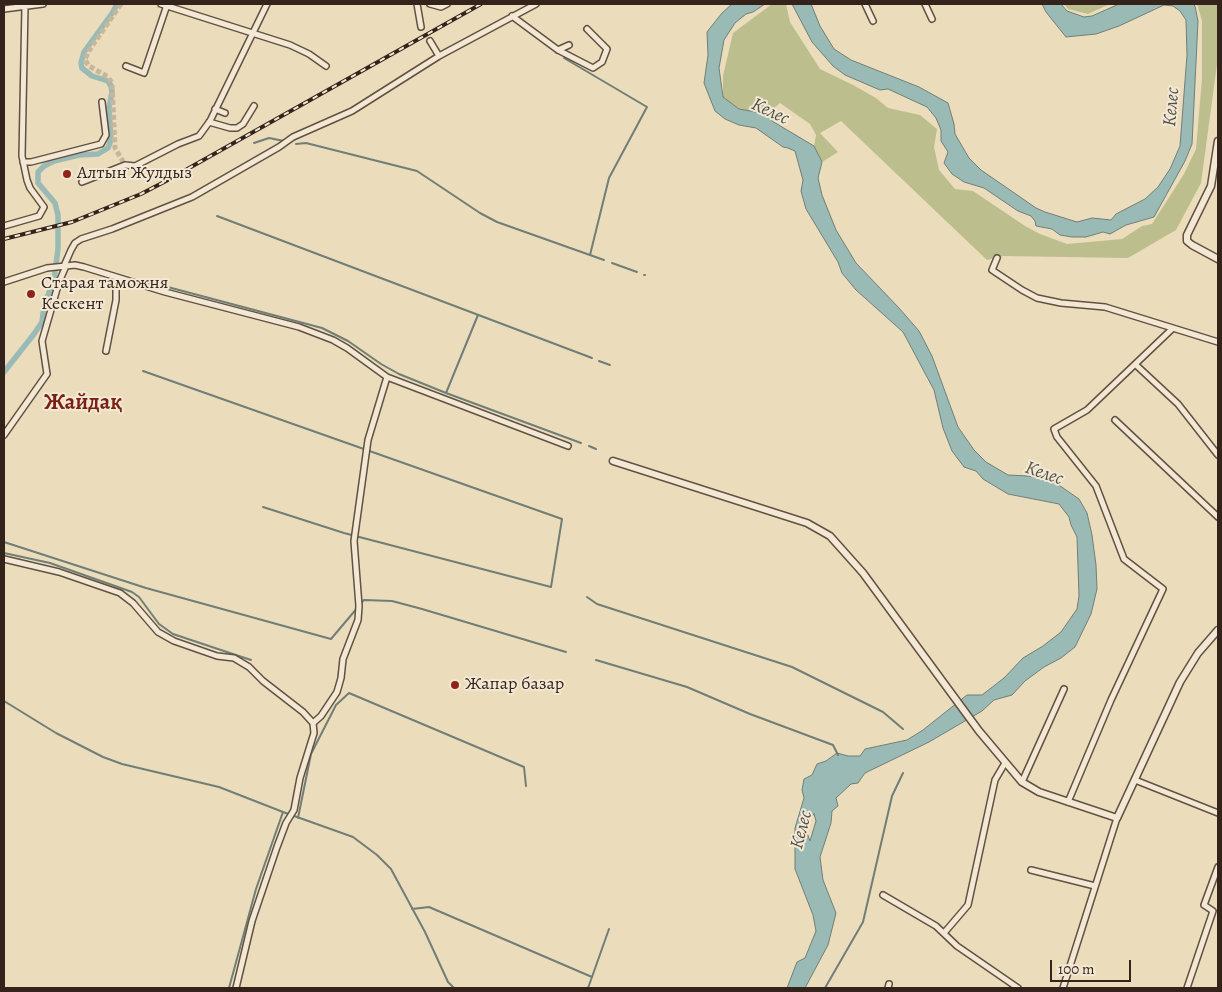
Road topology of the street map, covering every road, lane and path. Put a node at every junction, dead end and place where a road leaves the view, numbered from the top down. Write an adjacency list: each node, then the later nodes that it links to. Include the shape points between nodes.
1 (43, 4): 10 (street)
2 (267, 4): 17 (street)
3 (417, 4): 15 (street)
4 (430, 4): 5 (street, via 441,7)
5 (447, 4)
6 (536, 4): 12 (street)
7 (865, 4): 14 (street)
8 (925, 4): 13 (street)
9 (164, 5): 17 (street); 22 (street, via 144,74)
10 (25, 6): 11 (street); 30 (street)
11 (4, 8)
12 (512, 16): 20 (street); 21 (street)
13 (932, 19)
14 (873, 20)
15 (421, 27)
16 (587, 30): 20 (street, via 607,49 602,62 596,67 591,68)
17 (252, 33): 23 (street, via 301,50); 26 (street)
18 (430, 41): 21 (street)
19 (570, 45): 20 (street)
20 (558, 50)
21 (440, 56): 35 (street, via 352,111 292,137 192,197 75,242)
22 (126, 66)
23 (326, 66)
24 (102, 102): 30 (street, via 106,135 101,144)
25 (254, 106): 28 (street, via 240,127 230,128)
26 (215, 109): 27 (street); 28 (street)
27 (225, 113)
28 (209, 122): 31 (street, via 197,138 135,166 125,165)
29 (1218, 141): 34 (street, via 1211,186 1187,235 1187,241 1192,245)
30 (23, 162): 32 (street, via 30,188 43,204 43,212 32,219)
31 (82, 182)
32 (4, 226)
33 (997, 258): 38 (street, via 992,270 1037,298 1104,307)
34 (1218, 259)
35 (63, 266): 36 (street, via 84,267); 37 (street); 44 (street, via 42,341 46,374)
36 (116, 277): 40 (street, via 116,300); 42 (street, via 318,333 347,348)
37 (4, 282)
38 (1172, 329): 39 (street); 41 (street)
39 (1218, 342)
40 (106, 351)
41 (1136, 365): 46 (street, via 1178,404); 56 (street, via 1087,410 1054,429 1096,486 1124,558 1163,589)
42 (387, 377): 45 (street); 52 (street, via 368,440 354,541 358,620 343,659 338,692)
43 (1115, 420): 48 (street)
44 (4, 435)
45 (568, 446)
46 (1218, 455)
47 (612, 461): 53 (street, via 806,523 830,536 863,573)
48 (1218, 517)
49 (4, 559): 52 (street, via 59,572 120,593 158,632 217,656 234,658)
50 (1218, 630): 54 (street, via 1198,653 1180,682)
51 (1064, 689): 55 (street)
52 (314, 723): 64 (street, via 294,810 276,847 252,921)
53 (1005, 763): 55 (street); 63 (street, via 995,780 968,905)
54 (1135, 780): 57 (street); 58 (street)
55 (1022, 782): 56 (street)
56 (1068, 802): 58 (street)
57 (1218, 813)
58 (1117, 818): 61 (street)
59 (1218, 867): 67 (street, via 1204,905 1213,911)
60 (1031, 870): 61 (street)
61 (1095, 886): 66 (street)
62 (883, 895): 63 (street)
63 (944, 933): 65 (street, via 957,946)
64 (236, 988)
65 (1018, 988)
66 (1063, 988)
67 (1186, 988)

